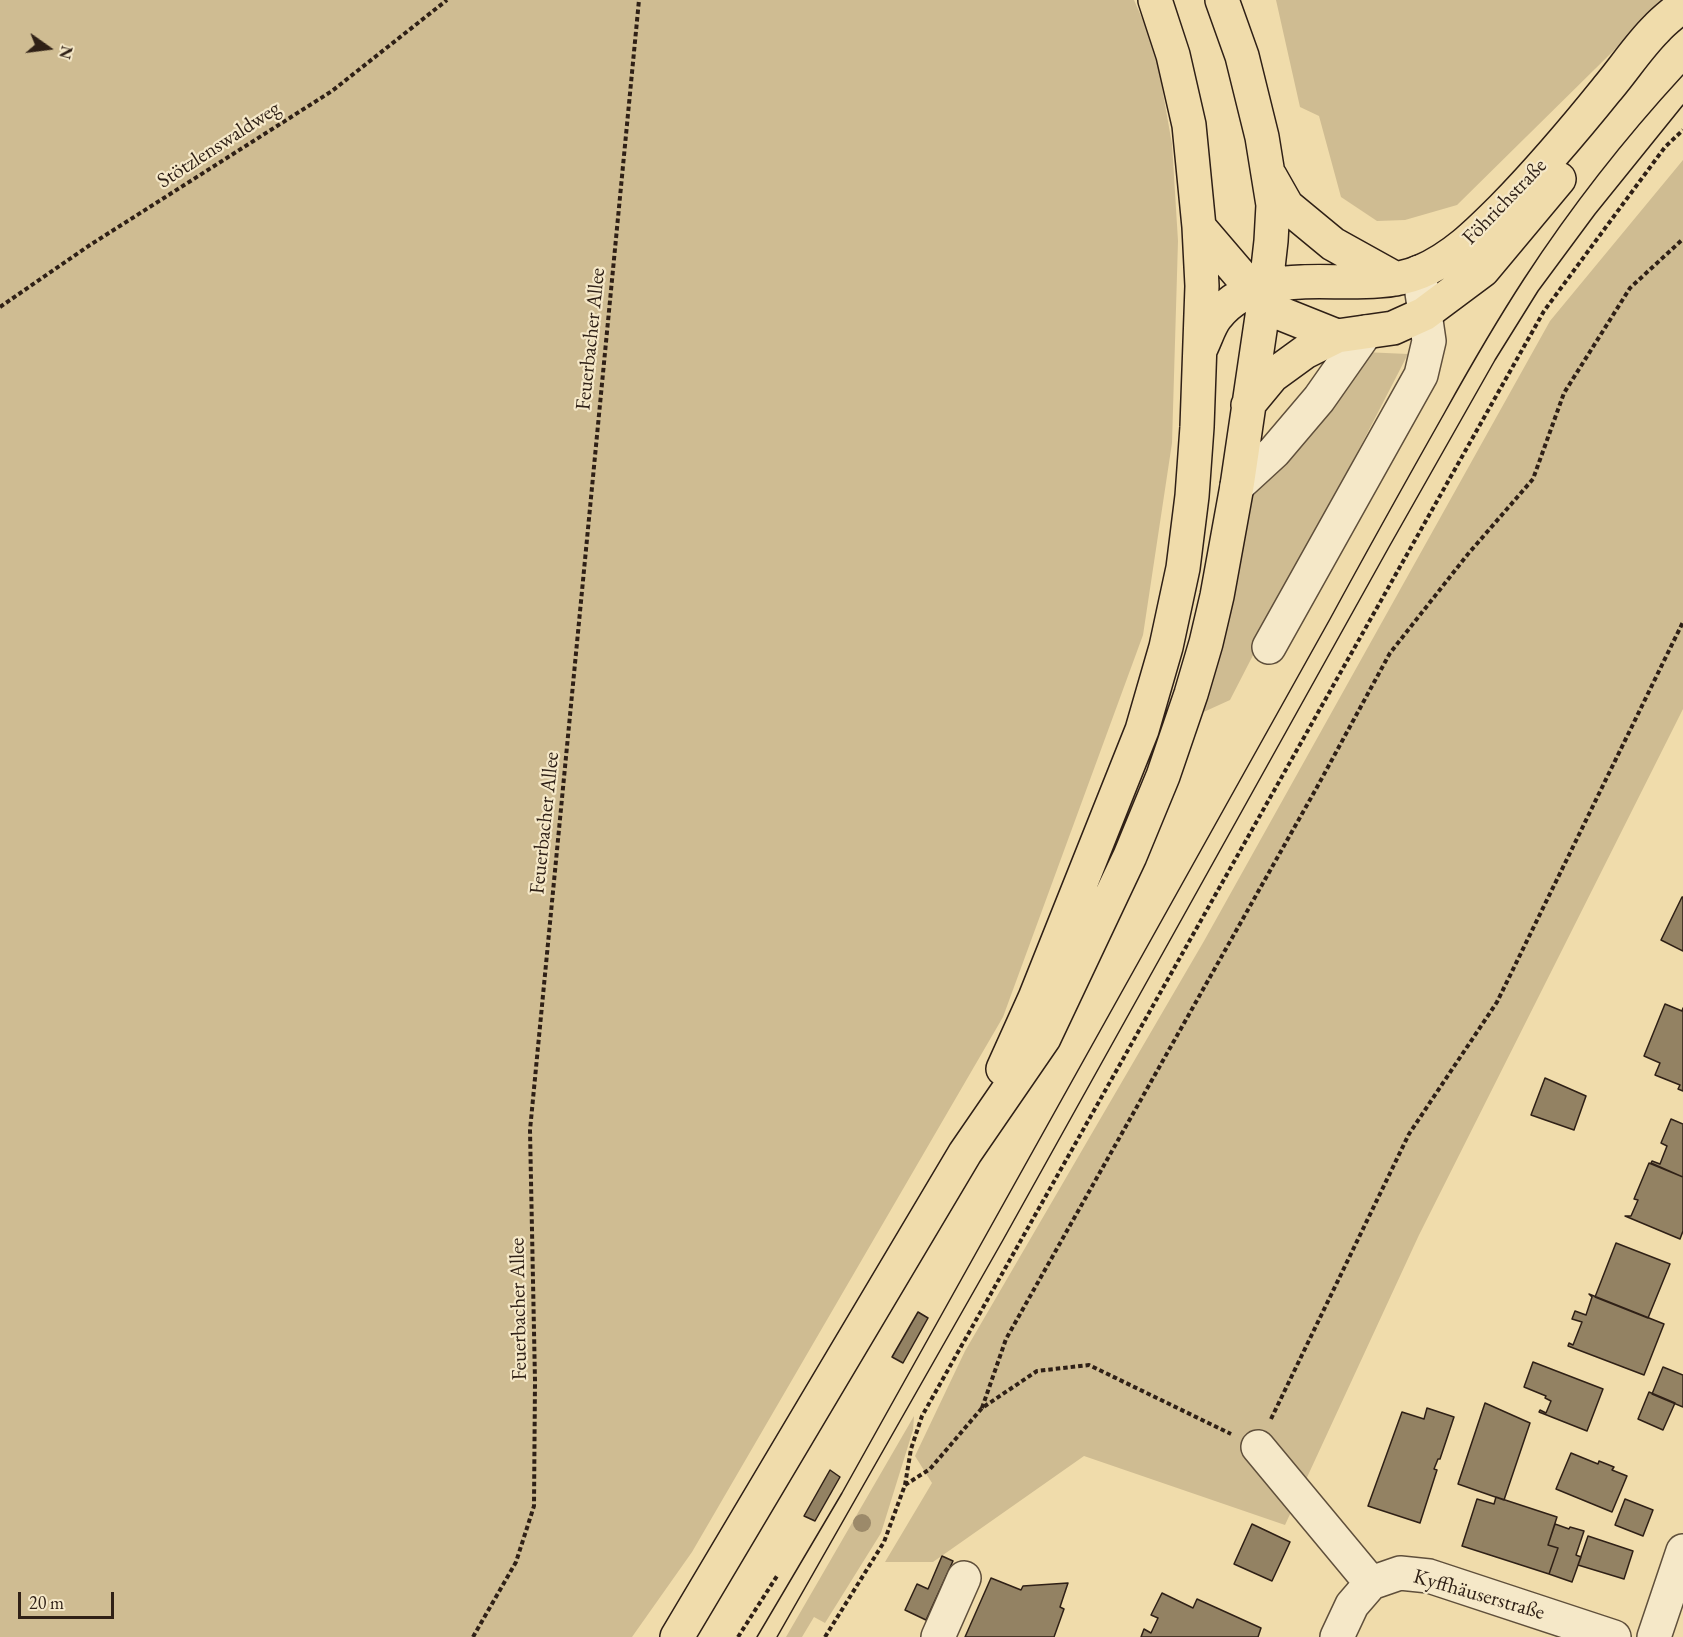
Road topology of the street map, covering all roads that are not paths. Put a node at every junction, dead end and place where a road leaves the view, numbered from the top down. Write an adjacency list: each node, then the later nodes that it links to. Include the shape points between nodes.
1 (1155, 0): 6 (main road, via 1190,124)
2 (1222, 0): 5 (main road, via 1242,56)
3 (1683, 5): 7 (main road, Föhrichstraße, via 1656,28 1608,89 1480,232 1448,258)
4 (1683, 20): 9 (main road, Föhrichstraße, via 1653,66 1483,270)
5 (1269, 175): 7 (main road, via 1287,206 1333,244); 8 (main road, via 1271,241)
6 (1199, 227): 8 (main road); 11 (main road)
7 (1407, 276): 8 (main road, Föhrichstraße); 9 (street)
8 (1260, 292): 10 (main road, via 1277,312); 11 (main road, via 1236,298 1216,316); 12 (main road)
9 (1424, 314): 10 (main road, Föhrichstraße, via 1393,328); 14 (street, via 1429,341 1421,375)
10 (1351, 334): 12 (main road, via 1305,352 1272,376); 13 (street, via 1319,399 1274,452)
11 (1200, 351): 15 (main road, via 1192,496 1183,568 1142,730 1035,998)
12 (1248, 405): 13 (main road)
13 (1237, 486): 15 (main road, via 1206,643 1162,777 1130,856 1044,1038)
14 (1269, 647)
15 (965, 1153): 20 (main road)
16 (1258, 1447): 19 (street)
17 (1683, 1551): 24 (street)
18 (964, 1578): 21 (street)
19 (1371, 1583): 22 (street, via 1352,1605); 23 (street, Kyffhäuserstraße, via 1400,1573 1429,1576)
20 (678, 1636)
21 (938, 1637)
22 (1337, 1637)
23 (1614, 1637)
24 (1654, 1637)

